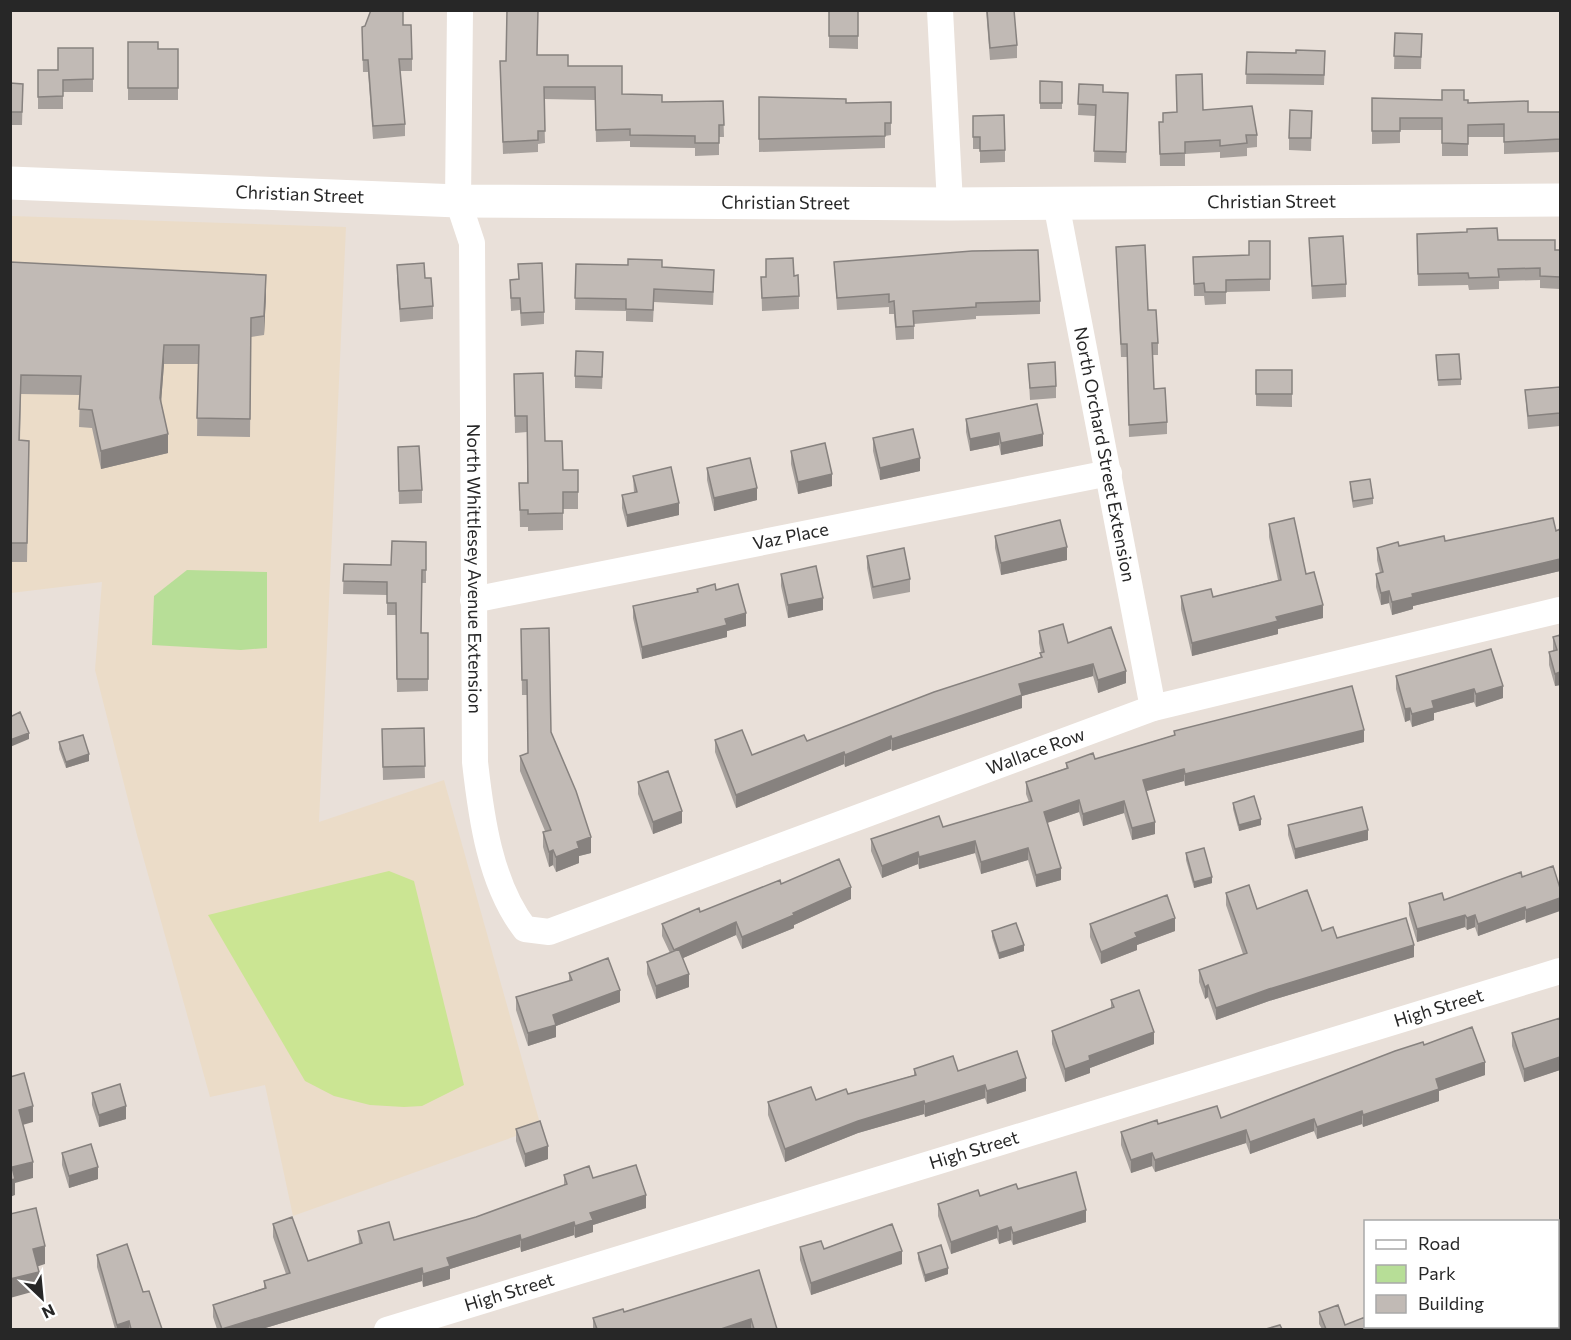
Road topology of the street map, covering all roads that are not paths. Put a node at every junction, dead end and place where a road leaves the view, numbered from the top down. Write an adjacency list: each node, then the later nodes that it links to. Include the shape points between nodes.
1 (460, 10): 5 (street, North Whittlesey Avenue Extension)
2 (940, 10): 7 (street)
3 (10, 183): 5 (main road, Christian Street)
4 (1560, 200): 6 (main road, Christian Street)
5 (458, 201): 7 (main road, Christian Street); 9 (street, North Whittlesey Avenue Extension, via 472,243)
6 (1056, 203): 7 (main road, Christian Street); 8 (street, North Orchard Street Extension)
7 (950, 204)
8 (1108, 473): 9 (street, Vaz Place); 11 (street, North Orchard Street Extension)
9 (473, 600): 12 (street, North Whittlesey Avenue Extension, via 475,762 483,830 512,913)
10 (1560, 610): 11 (street, Wallace Row)
11 (1153, 708): 12 (street, Wallace Row, via 549,932)
12 (525, 929)
13 (1560, 971): 14 (street, High Street)
14 (387, 1329)

